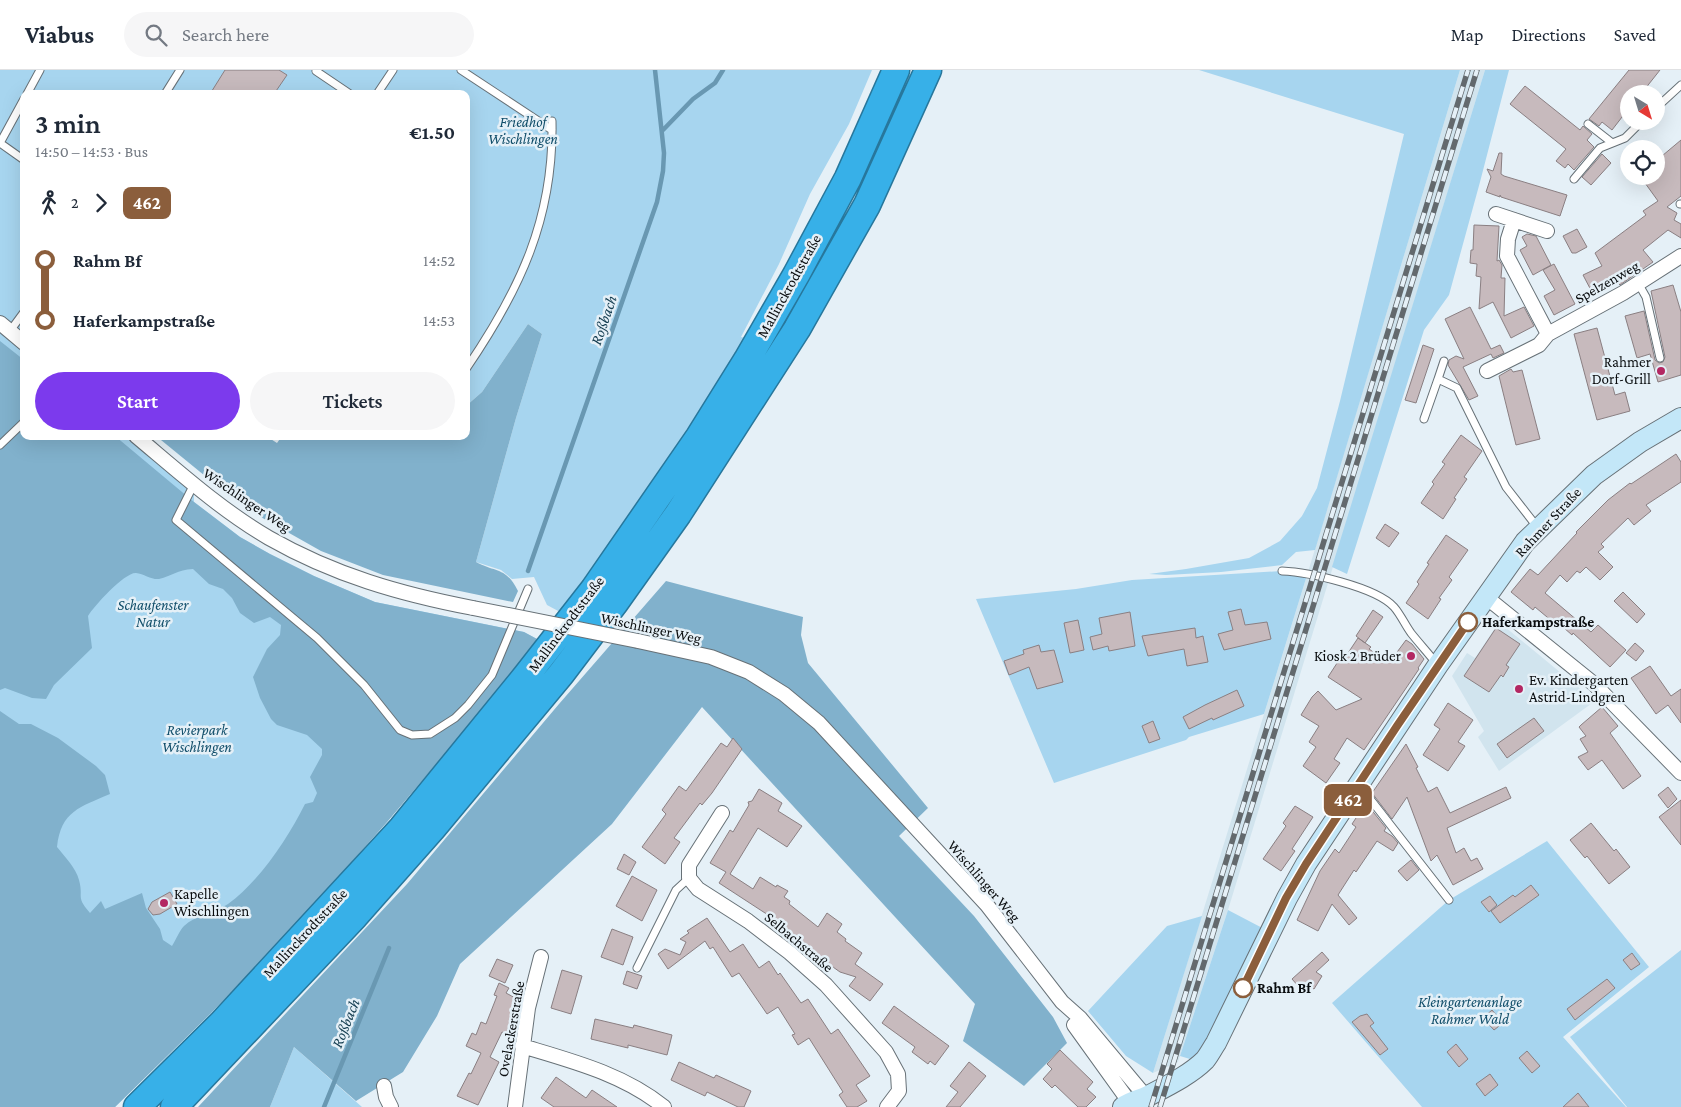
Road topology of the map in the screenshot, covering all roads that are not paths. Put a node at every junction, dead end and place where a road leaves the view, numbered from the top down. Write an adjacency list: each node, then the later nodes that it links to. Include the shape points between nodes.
1 (40, 70): 9 (lane)
2 (180, 70): 10 (lane)
3 (393, 70): 12 (lane)
4 (461, 70): 17 (lane)
5 (316, 71): 11 (lane)
6 (896, 71): 58 (highway, Mallinckrodtstraße, via 848,178 747,360 657,500 594,589 402,828 222,1024)
7 (928, 72): 59 (highway, Mallinckrodtstraße, via 867,205 797,329 693,491 614,604 432,829 355,916)
8 (1681, 85): 13 (lane)
9 (29, 90)
10 (170, 90)
11 (344, 90)
12 (380, 90)
13 (1665, 100)
14 (20, 107): 20 (lane)
15 (552, 121): 17 (lane)
16 (1588, 124): 19 (lane)
17 (552, 130): 34 (lane, via 550,178 534,245 515,288)
18 (1633, 130): 19 (lane, via 1625,138)
19 (1611, 142): 22 (lane, via 1600,148)
20 (0, 143): 21 (lane)
21 (20, 157)
22 (1574, 179)
23 (1496, 214): 24 (street)
24 (1514, 220): 25 (street); 30 (street, via 1507,256)
25 (1547, 231)
26 (1681, 256): 27 (street, Spelzenweg)
27 (1638, 284): 30 (street, Spelzenweg); 32 (lane, via 1646,297)
28 (20, 315): 29 (lane)
29 (5, 327): 31 (street)
30 (1548, 334): 35 (street, Spelzenweg, via 1539,345)
31 (20, 340)
32 (1660, 358)
33 (1444, 361): 36 (lane)
34 (470, 363)
35 (1487, 371)
36 (1438, 379): 38 (lane); 43 (lane, via 1457,388 1506,487)
37 (1681, 418): 43 (main road, Rahmer Straße, via 1594,475)
38 (1424, 419)
39 (20, 426): 41 (lane)
40 (145, 440): 42 (street, Wischlinger Weg)
41 (0, 445)
42 (194, 484): 45 (lane, via 176,520 317,638 364,685 400,730 412,735 430,734 455,718 492,675); 57 (street, Wischlinger Weg, bridge, via 254,528 321,564 378,586 685,650 731,664 768,682 812,717 986,905 1062,1002 1080,1018)
43 (1538, 528): 46 (main road, Rahmer Straße)
44 (1282, 571): 47 (lane, via 1304,572 1384,599 1393,606)
45 (528, 589)
46 (1486, 597): 47 (main road, Rahmer Straße); 48 (street, via 1594,684)
47 (1438, 665): 49 (main road, Rahmer Straße)
48 (1681, 773)
49 (1358, 784): 52 (lane); 57 (main road, Rahmer Straße, via 1286,898 1213,1048 1195,1068)
50 (722, 813): 51 (street, via 690,865)
51 (689, 878): 54 (lane, via 676,890); 63 (street, Selbachstraße, via 698,889 790,953 826,986 886,1052 898,1074 899,1091)
52 (1449, 900)
53 (541, 957): 55 (street, Ovelackerstraße)
54 (637, 968)
55 (522, 1046): 61 (street, Ovelackerstraße); 62 (street, via 582,1064 626,1082)
56 (384, 1086): 60 (street)
57 (1134, 1104)
58 (137, 1107)
59 (174, 1107)
60 (391, 1107)
61 (515, 1107)
62 (664, 1107)
63 (886, 1107)

